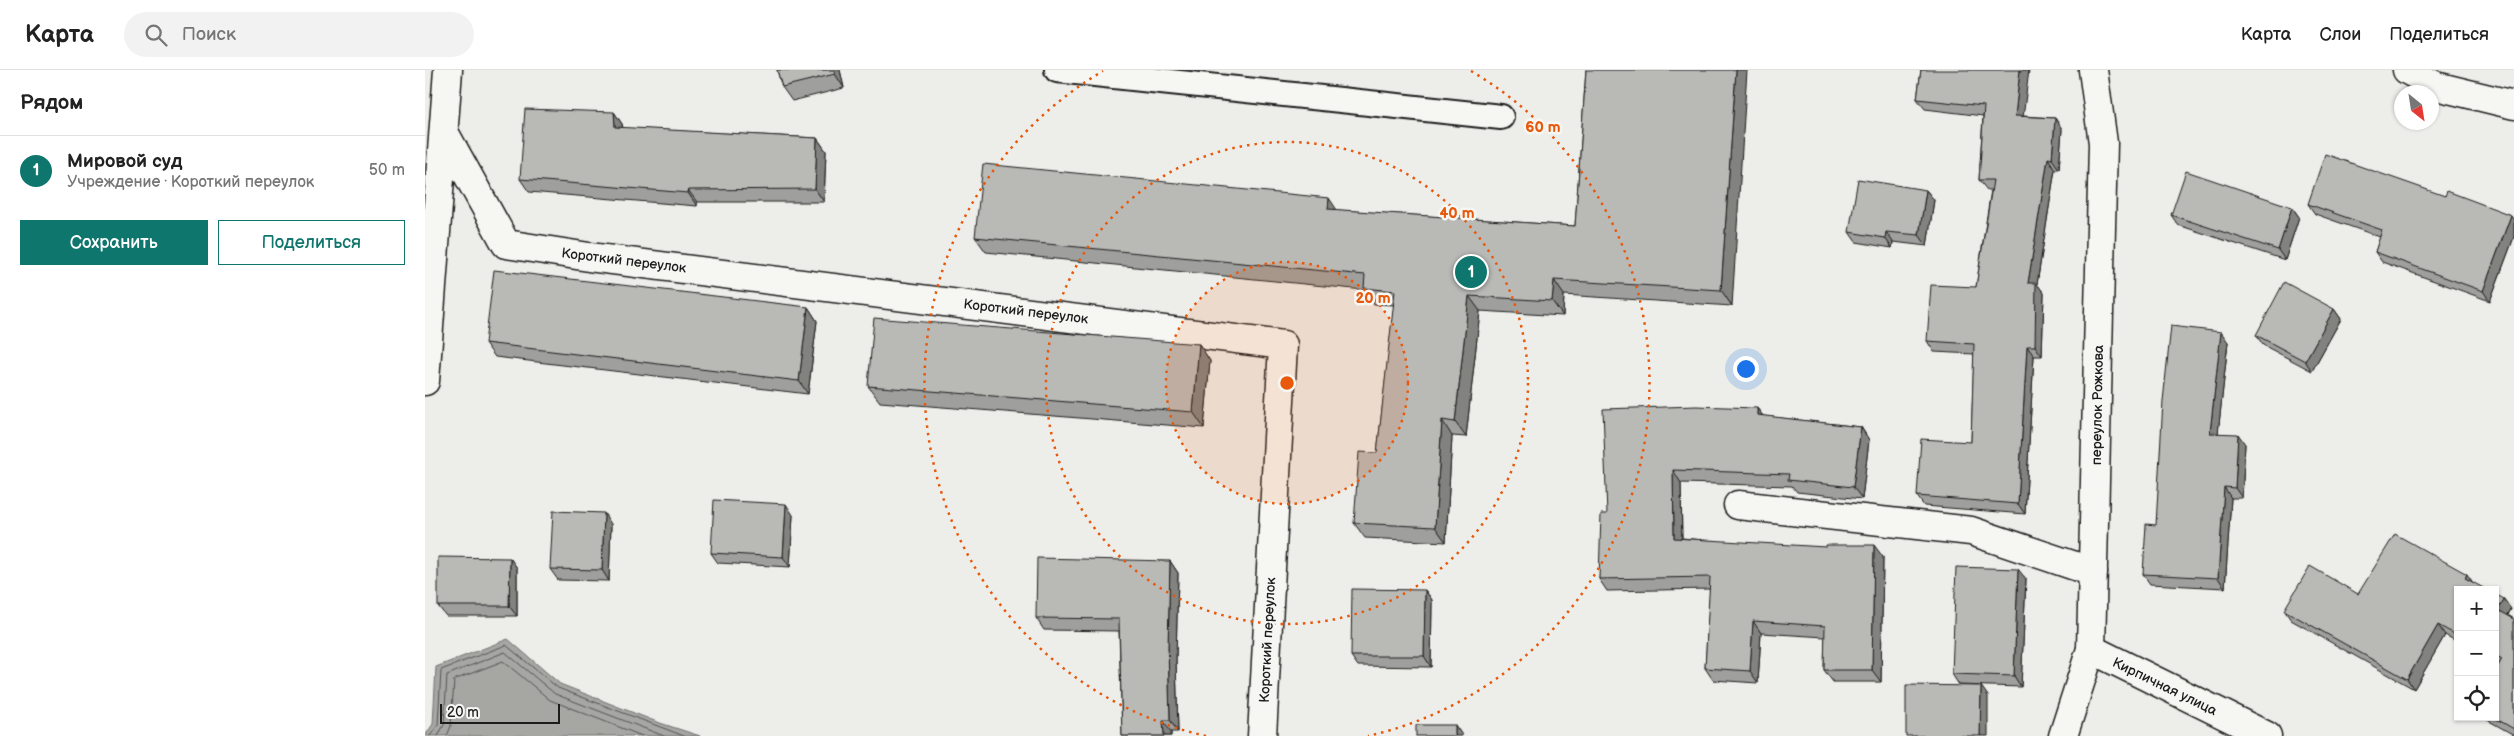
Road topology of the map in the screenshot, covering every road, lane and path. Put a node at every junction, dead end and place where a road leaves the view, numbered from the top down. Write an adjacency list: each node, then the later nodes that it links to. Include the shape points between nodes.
1 (448, 70): 7 (street)
2 (1057, 70): 6 (lane)
3 (2093, 70): 10 (street, переулок Рожкова, via 2103,143)
4 (2407, 70): 5 (street, via 2437,86)
5 (2514, 105)
6 (1501, 117)
7 (444, 132): 8 (street); 12 (street, Короткий переулок, via 506,244 1283,345)
8 (425, 381)
9 (1738, 505): 10 (street, via 1971,532)
10 (2093, 572): 11 (street, переулок Рожкова)
11 (2091, 650): 13 (street, переулок Рожкова); 14 (street, Кирпичная улица)
12 (1261, 736)
13 (2063, 736)
14 (2267, 736)

